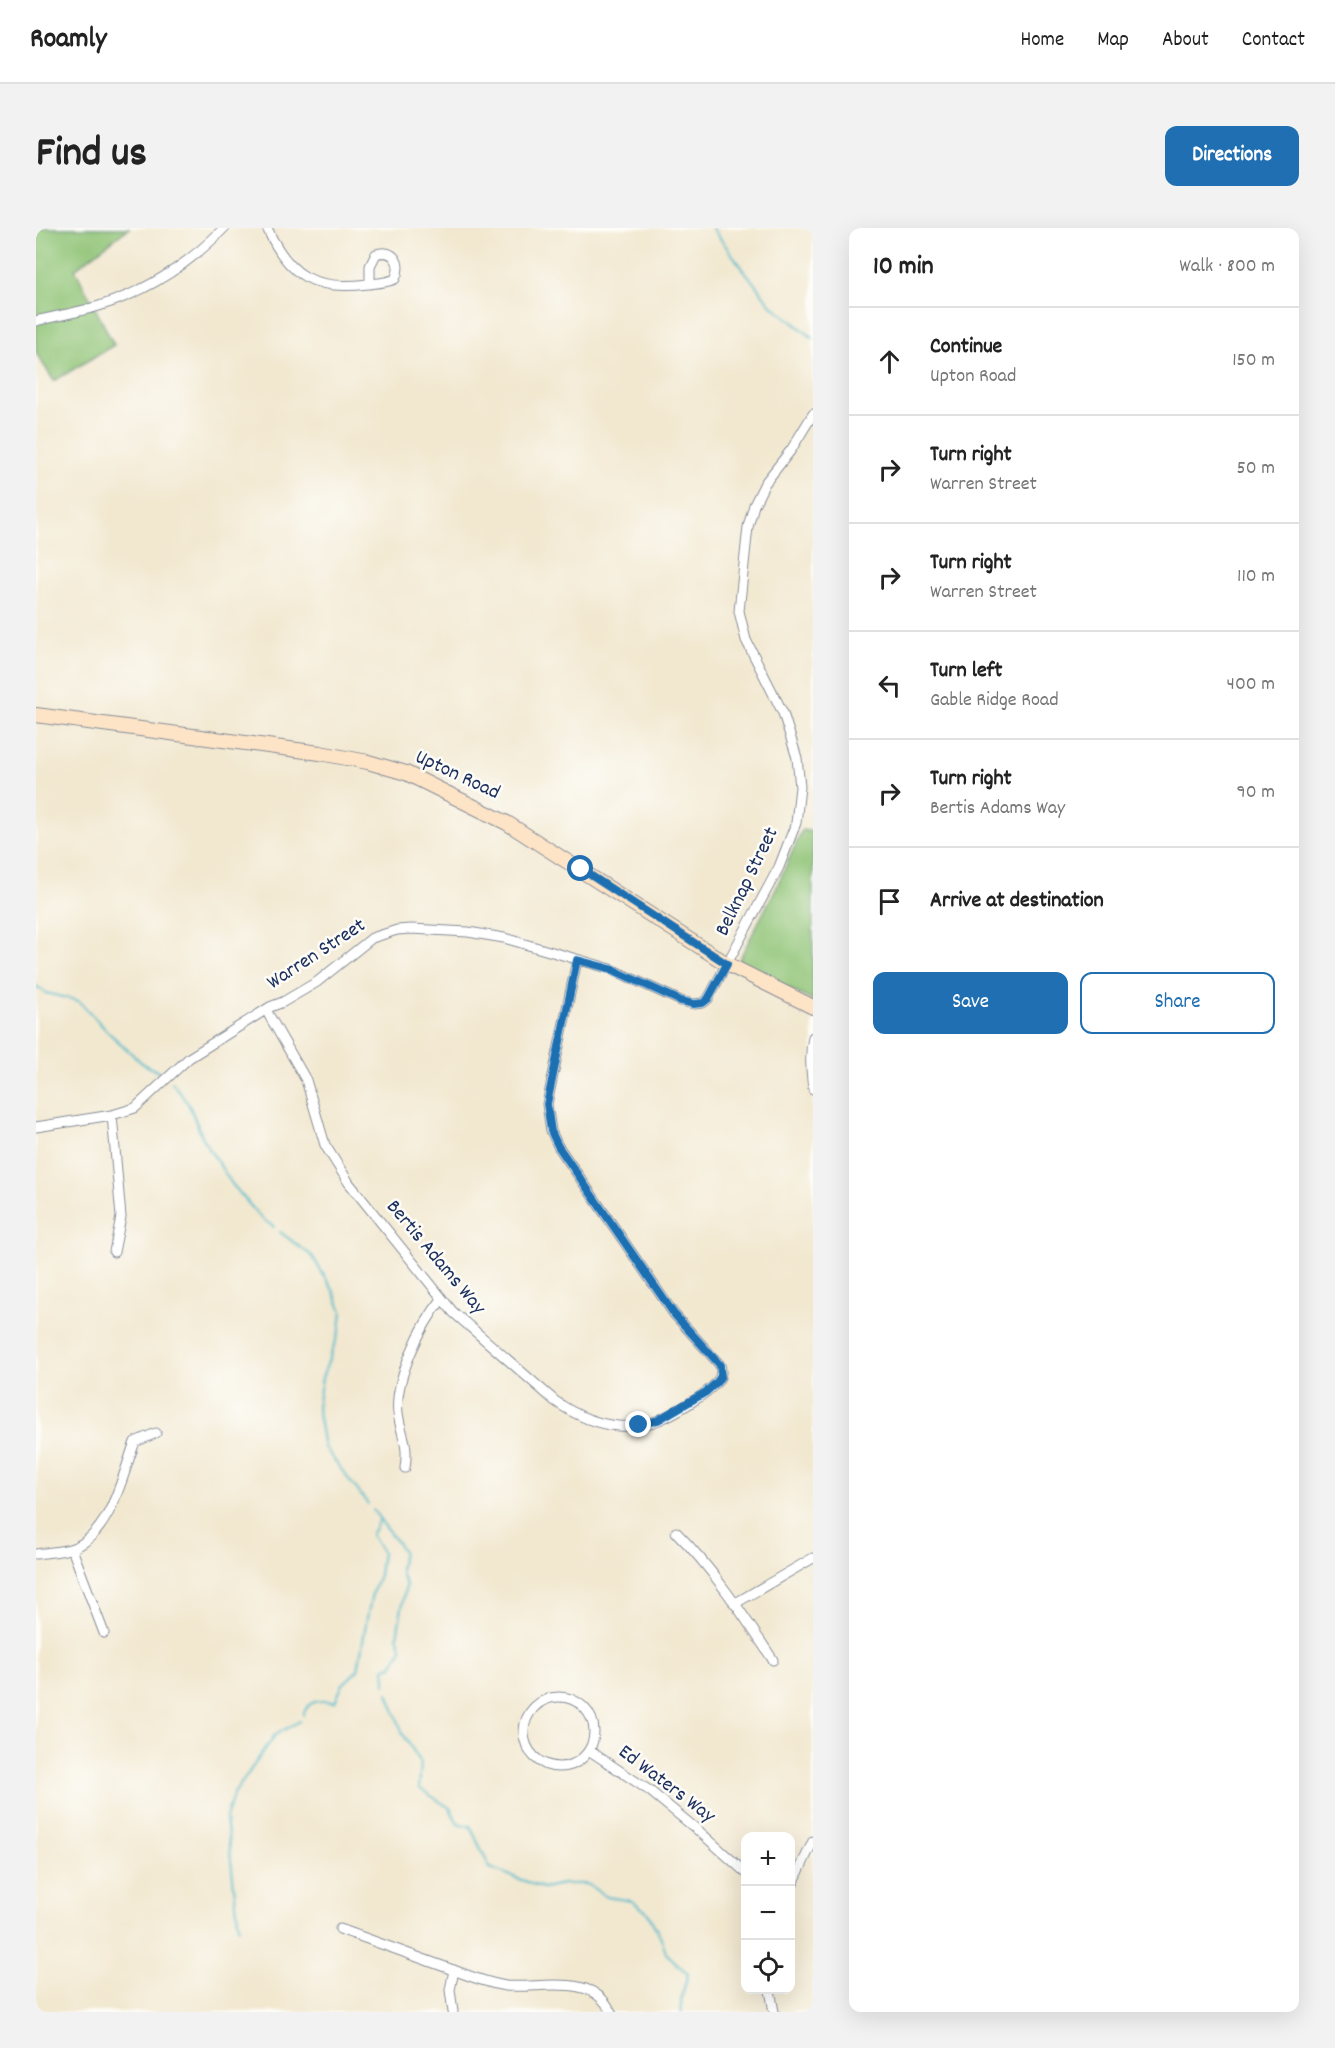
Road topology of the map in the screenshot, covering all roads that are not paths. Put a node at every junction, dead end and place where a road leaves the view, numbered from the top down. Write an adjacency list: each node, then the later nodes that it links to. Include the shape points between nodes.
1 (224, 228): 4 (street, via 184,265 144,288 100,306)
2 (267, 228): 3 (street, via 284,257 304,277 343,287)
3 (370, 284)
4 (36, 321)
5 (813, 414): 8 (street, Belknap Street, via 765,483 748,527 739,611 746,640 783,713 800,787 789,844)
6 (36, 715): 8 (main road, Upton Road, via 320,753 406,773 507,823)
7 (577, 960): 8 (street, Warren Street, via 611,969 694,1004 708,999); 10 (street, Warren Street, via 484,933 398,930 372,938 317,982); 16 (street, Bertis Adams Way, via 547,1104 551,1131 674,1314 720,1365 721,1373 706,1392 658,1420 639,1425 601,1424 572,1413 555,1401)
8 (727, 964): 9 (main road, Upton Road)
9 (813, 1007)
10 (266, 1010): 13 (street, Warren Street, via 189,1058 135,1108); 16 (street, Bertis Adams Way, via 306,1080 325,1145 349,1182)
11 (813, 1037): 12 (street)
12 (813, 1089)
13 (112, 1115): 14 (street, Warren Street); 15 (street, via 121,1217)
14 (36, 1126)
15 (114, 1252)
16 (442, 1299): 18 (street, via 430,1313 416,1343 398,1394 398,1415 406,1441)
17 (156, 1433): 20 (street, via 135,1442 103,1524)
18 (405, 1468)
19 (676, 1533): 23 (street)
20 (72, 1549): 21 (street); 24 (street)
21 (36, 1554)
22 (813, 1558): 23 (street)
23 (734, 1604): 25 (street)
24 (104, 1633)
25 (773, 1660)
26 (590, 1751): 26 (street, Ed Waters Way, via 594,1726 586,1708 562,1697 550,1697 533,1707 526,1720 525,1735 538,1759 566,1767); 28 (street, Ed Waters Way, via 650,1791)
27 (813, 1841): 29 (street)
28 (741, 1869)
29 (792, 1886)
30 (340, 1929): 31 (street)
31 (454, 1970): 33 (street, via 450,1990); 34 (street, via 503,1985 580,1987 598,1994)
32 (771, 1994): 35 (street)
33 (453, 2012)
34 (611, 2012)
35 (774, 2012)

